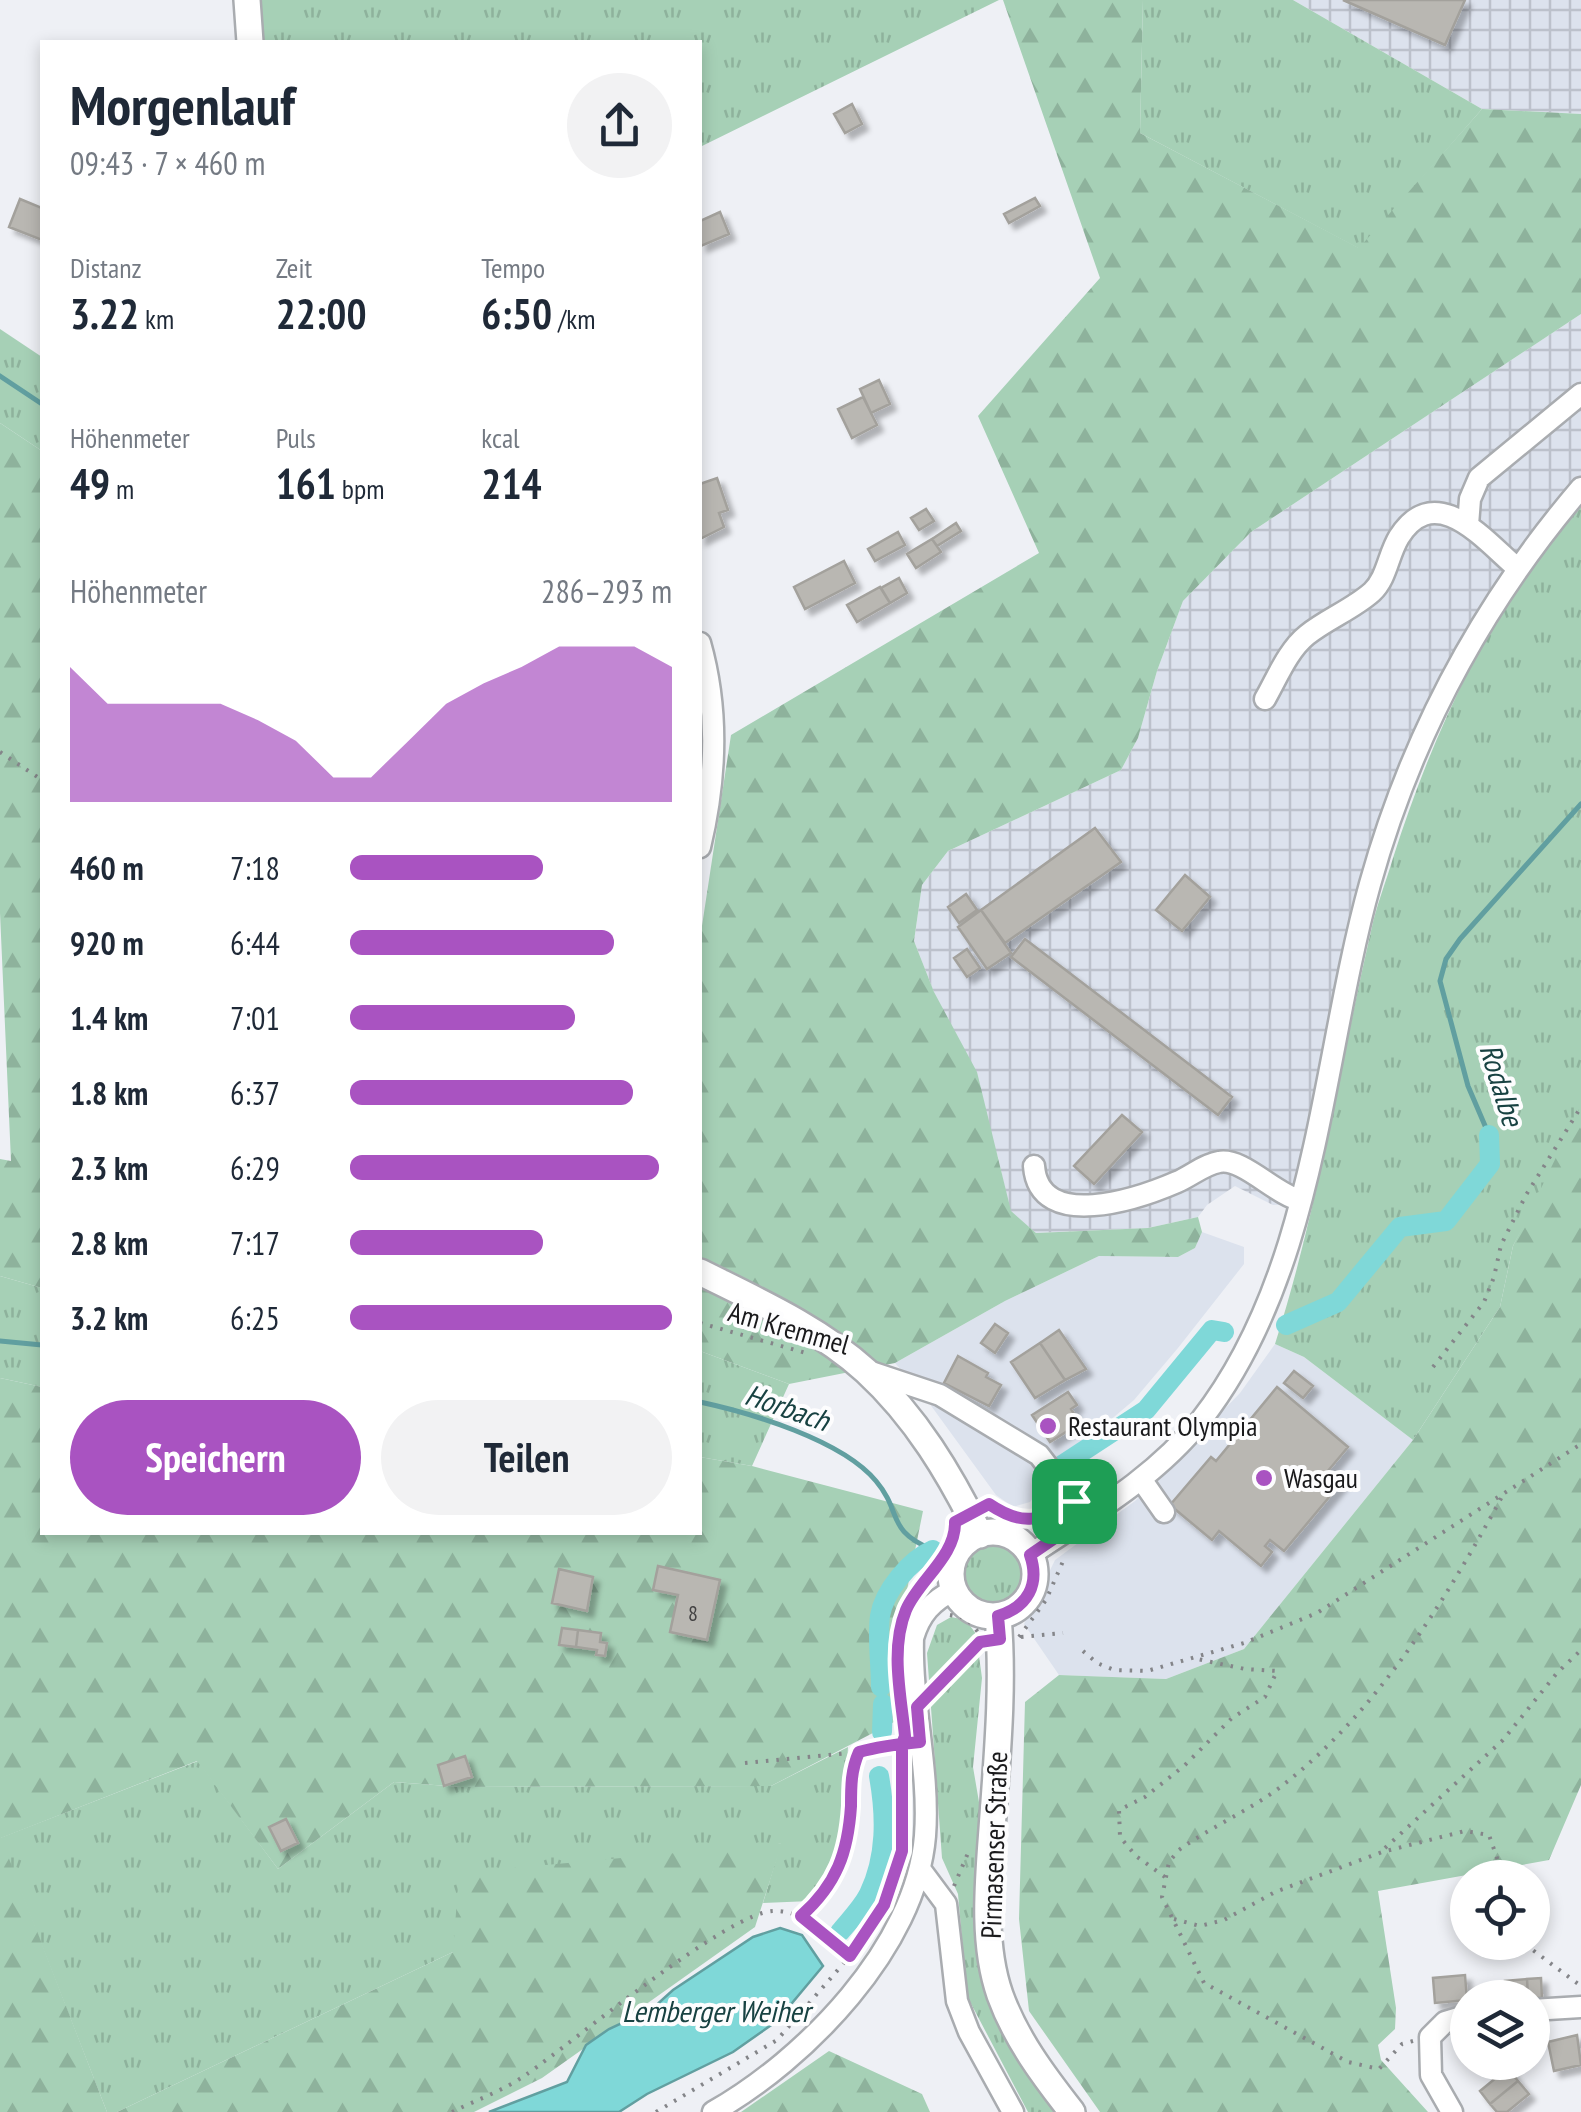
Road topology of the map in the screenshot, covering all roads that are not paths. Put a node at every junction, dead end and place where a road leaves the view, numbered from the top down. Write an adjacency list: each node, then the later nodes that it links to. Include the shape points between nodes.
1 (246, 0): 2 (main road)
2 (250, 40)
3 (1581, 394): 5 (street, via 1480,478)
4 (1581, 488): 6 (street)
5 (1468, 525): 6 (street); 8 (street, via 1440,512 1410,523 1378,586 1298,644)
6 (1517, 568): 11 (street, via 1435,708 1388,825)
7 (702, 652): 9 (street, via 714,707)
8 (1266, 699)
9 (702, 834)
10 (1034, 1166): 11 (street, via 1041,1189 1070,1206 1122,1200 1220,1161)
11 (1300, 1200): 14 (street, via 1278,1275 1240,1362 1193,1428)
12 (702, 1273): 13 (main road)
13 (866, 1371): 15 (street, via 924,1387 998,1428 1047,1462); 17 (main road, via 932,1448)
14 (1141, 1479): 15 (street); 16 (street)
15 (1081, 1509): 18 (street)
16 (1164, 1512)
17 (975, 1524): 18 (main road); 19 (main road, via 958,1551)
18 (1041, 1548): 20 (main road, via 1027,1598)
19 (954, 1590): 20 (main road); 21 (street, via 918,1620 913,1638 926,1800)
20 (1000, 1633): 27 (main road, Pirmasenser Straße, via 988,1877 992,1954 1014,2028)
21 (920, 1870): 25 (street, via 892,1936 820,2029 783,2064); 26 (street, via 946,1904 957,2001)
22 (1581, 2007): 23 (street)
23 (1550, 2009)
24 (1450, 2020): 28 (street, via 1430,2037 1431,2075)
25 (712, 2112)
26 (1013, 2112)
27 (1072, 2112)
28 (1452, 2112)

